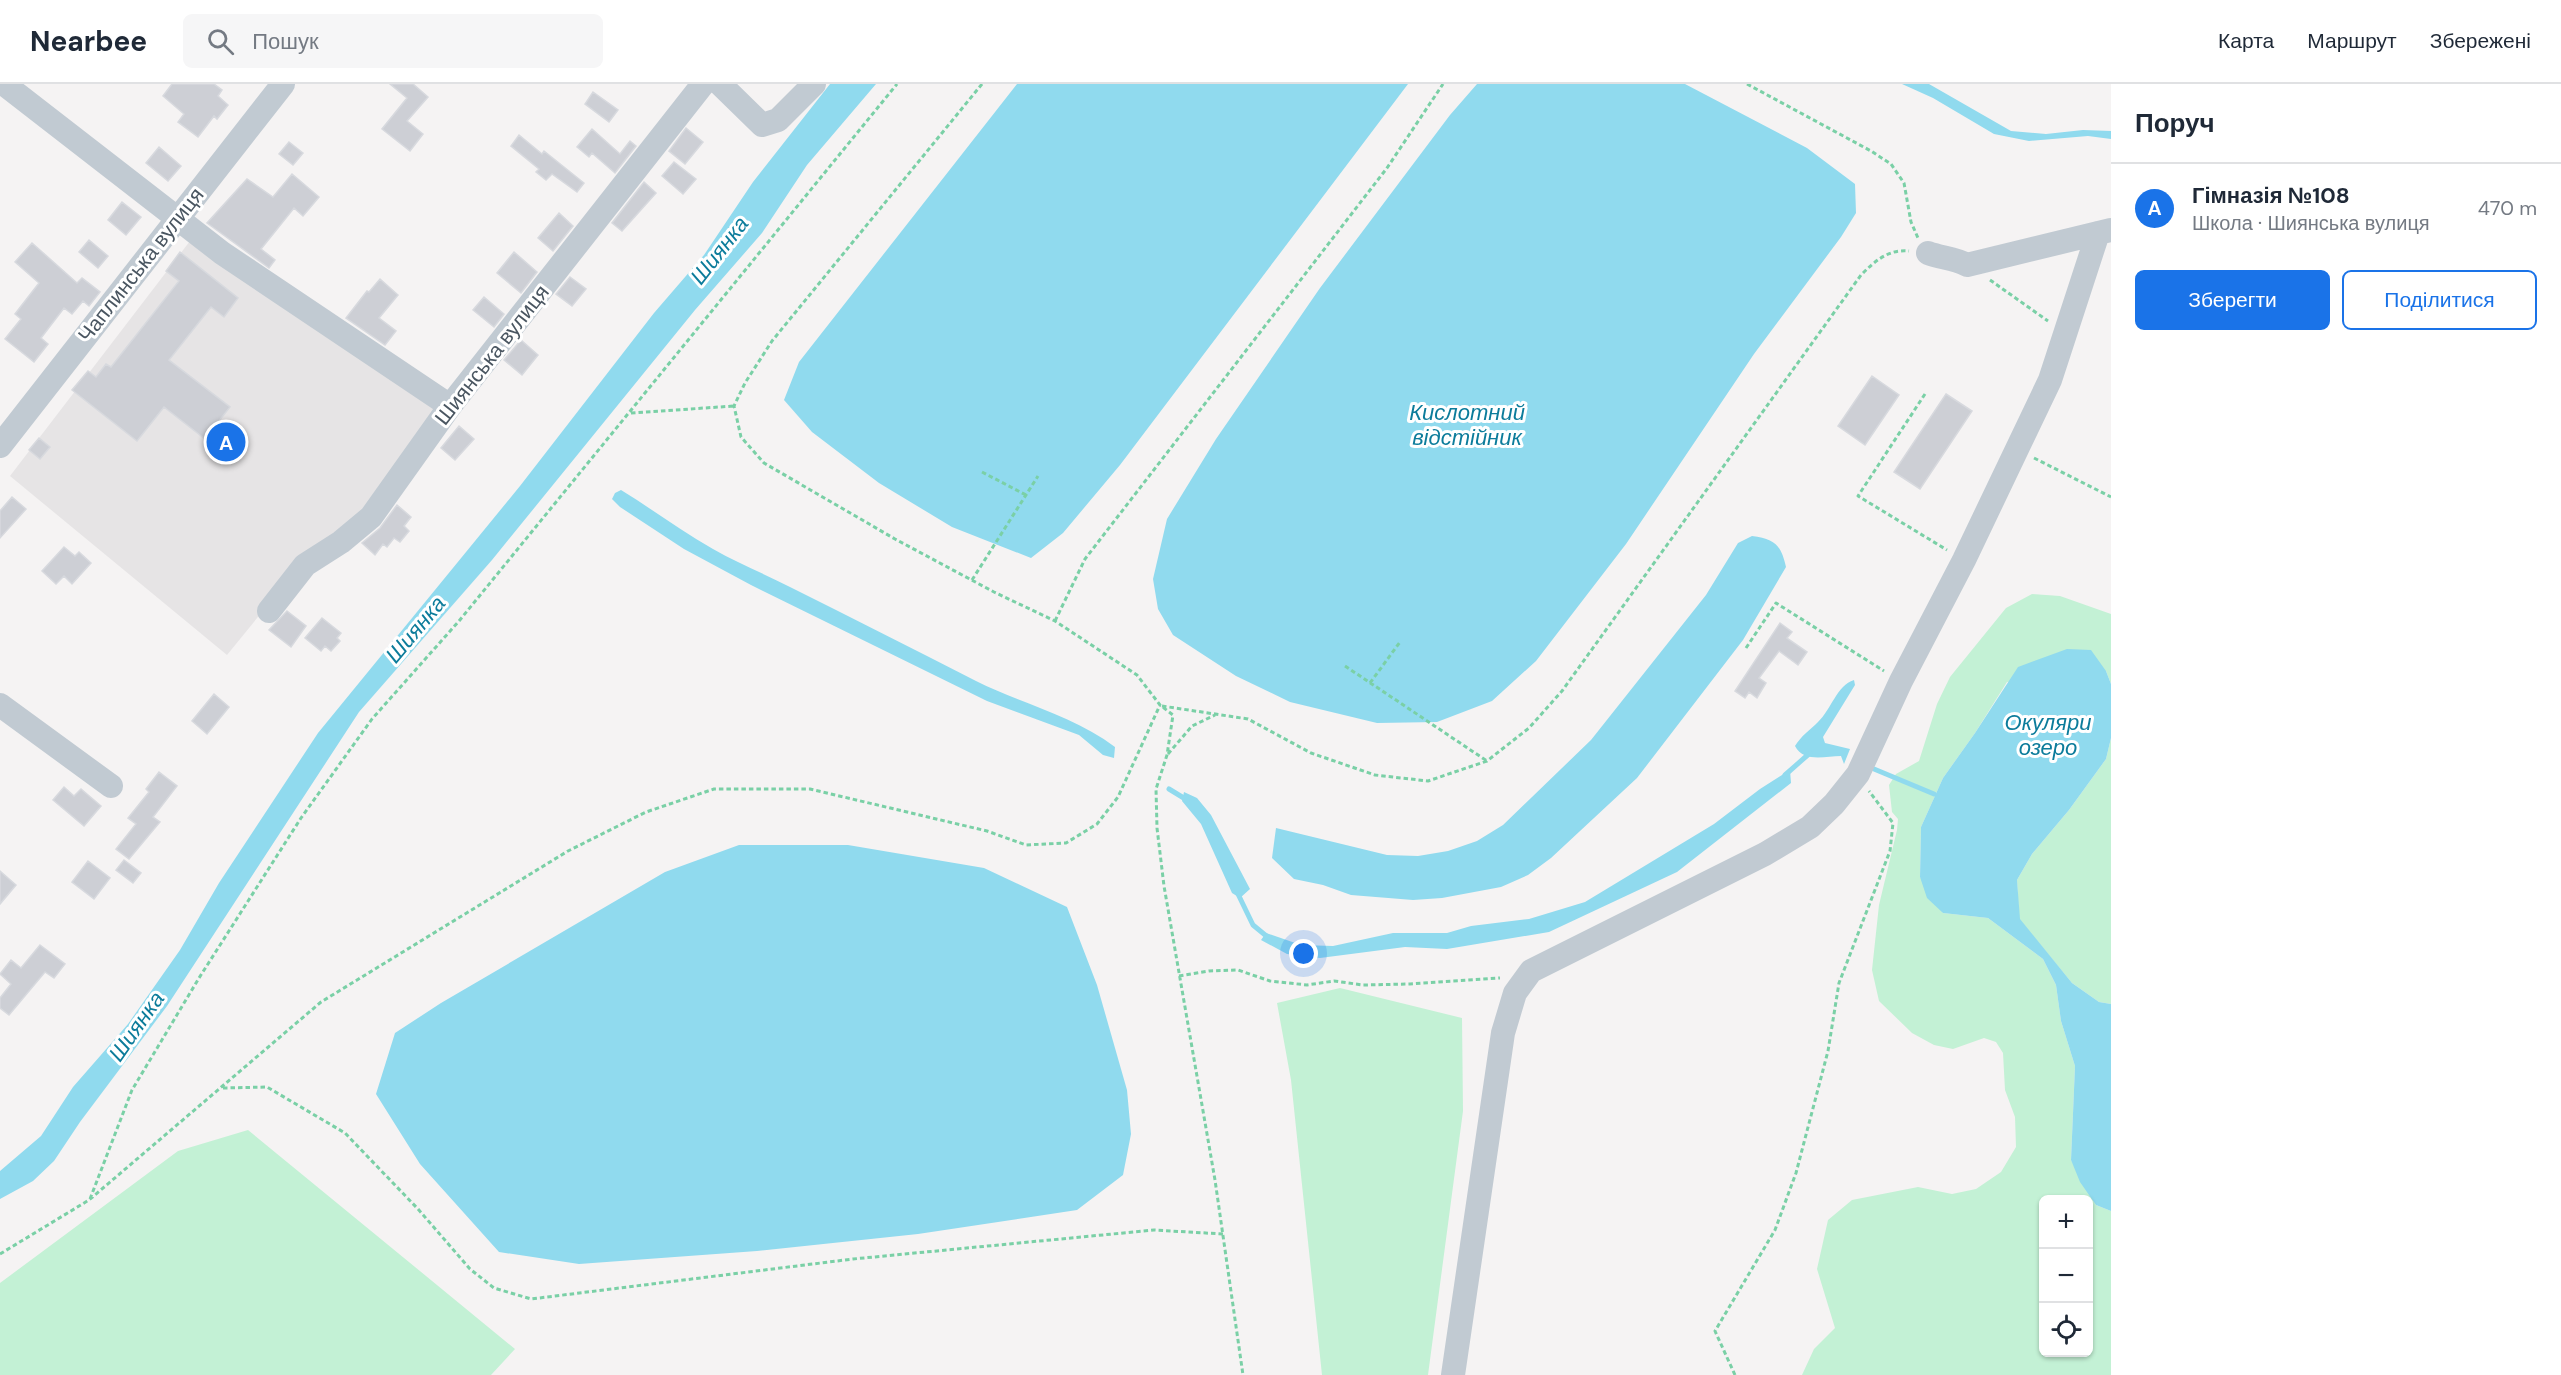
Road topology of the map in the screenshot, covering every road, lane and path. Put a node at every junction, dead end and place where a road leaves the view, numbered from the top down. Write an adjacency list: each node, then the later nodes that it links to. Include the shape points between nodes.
1 (4, 84): 10 (street)
2 (283, 84): 10 (street, Чаплинська вулиця)
3 (703, 84): 16 (street, Шиянська вулиця)
4 (720, 84): 5 (street, via 762,125 778,120)
5 (814, 84)
6 (897, 84): 18 (path)
7 (982, 84): 17 (path, via 772,341)
8 (1443, 84): 28 (path, via 1388,168 1085,560)
9 (1747, 84): 12 (path, via 1890,164 1904,183 1915,235)
10 (177, 219): 16 (street); 19 (street, Чаплинська вулиця)
11 (2105, 232): 13 (street); 14 (street)
12 (1928, 253): 13 (street); 38 (path, via 1896,249 1860,274 1562,691 1528,728)
13 (1968, 265): 14 (path)
14 (2064, 332): 20 (street, via 2049,380)
15 (1925, 394): 25 (path, via 1858,496)
16 (450, 406): 27 (street, Шиянська вулиця, via 371,517 305,565)
17 (734, 406): 18 (path); 26 (path, via 741,437 764,463)
18 (630, 413): 44 (path, via 459,621 372,719 301,818 132,1090)
19 (0, 446)
20 (2016, 449): 24 (path); 25 (street)
21 (982, 472): 23 (path)
22 (1038, 476): 23 (path)
23 (1026, 495): 26 (path)
24 (2111, 497)
25 (1964, 560): 32 (street)
26 (972, 580): 28 (path)
27 (269, 611)
28 (1055, 621): 35 (path, via 1137,675)
29 (1400, 642): 33 (path)
30 (1746, 648): 32 (path, via 1776,603)
31 (1345, 666): 33 (path)
32 (1901, 681): 39 (street)
33 (1370, 683): 38 (path)
34 (0, 705): 40 (street)
35 (1160, 705): 36 (path); 37 (path, via 1173,715); 43 (path, via 1118,797 1097,824 1066,843 1026,845 987,831 810,789 714,789 646,812 568,851 321,1002)
36 (1216, 714): 37 (path, via 1192,726); 38 (path, via 1248,719 1311,753 1375,775 1428,781)
37 (1167, 755): 41 (path, via 1156,789 1158,828)
38 (1486, 761)
39 (1858, 774): 42 (street, via 1810,827 1765,854 1558,956); 49 (path, via 1893,823 1890,851 1839,983 1828,1052 1796,1173 1775,1230 1715,1331)
40 (111, 786)
41 (1179, 976): 42 (path, via 1238,970 1270,981 1363,985); 45 (path)
42 (1526, 976): 48 (street, via 1515,993 1503,1033)
43 (221, 1088): 44 (path); 45 (path, via 267,1087 345,1133 470,1269 494,1288 531,1299 853,1259 1154,1230)
44 (89, 1200): 46 (path)
45 (1223, 1234): 47 (path)
46 (0, 1254)
47 (1243, 1375)
48 (1453, 1375)
49 (1735, 1375)

